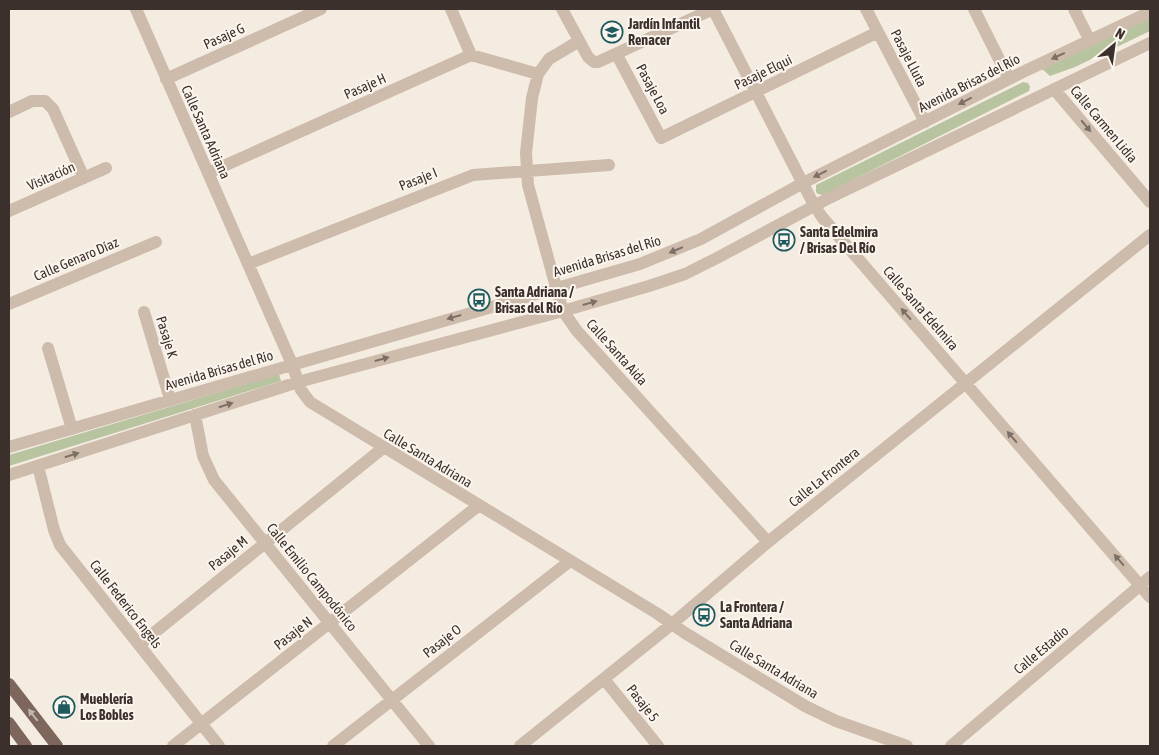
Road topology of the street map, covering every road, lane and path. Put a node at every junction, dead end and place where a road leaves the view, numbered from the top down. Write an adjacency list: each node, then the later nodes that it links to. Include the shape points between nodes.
1 (136, 9): 17 (street, Calle Santa Adriana)
2 (321, 9): 17 (street, Pasaje G)
3 (451, 9): 14 (street)
4 (562, 9): 11 (street)
5 (713, 9): 15 (street); 20 (street, Calle Santa Edelmira)
6 (866, 9): 10 (street, Pasaje Lluta)
7 (974, 9): 18 (street)
8 (1074, 9): 12 (street)
9 (1150, 12): 12 (street, Avenida Brisas del Río)
10 (878, 32): 20 (street, Pasaje Elqui); 22 (street, Pasaje Lluta)
11 (578, 41): 15 (street, via 594,62); 16 (street, Calle Santa Aida, via 549,59)
12 (1090, 41): 18 (street, Avenida Brisas del Río, one-way to 18)
13 (1150, 43): 19 (street)
14 (471, 55): 16 (street); 27 (street, Pasaje H)
15 (618, 55): 23 (street, Pasaje Loa)
16 (538, 74): 26 (street, Calle Santa Aida, via 532,98)
17 (166, 79): 27 (street, Calle Santa Adriana)
18 (1009, 79): 22 (street, Avenida Brisas del Río, one-way to 22)
19 (1054, 89): 30 (street, Calle Carmen Lidia, one-way to 30); 31 (street)
20 (755, 92): 23 (street, Pasaje Elqui); 29 (street, Calle Santa Edelmira)
21 (9, 112): 28 (street, via 32,101 45,101 53,109)
22 (925, 122): 29 (street, Avenida Brisas del Río, one-way to 29)
23 (661, 138)
24 (609, 165): 26 (street, Pasaje I)
25 (106, 168): 28 (street, Visitación)
26 (526, 171): 35 (street, Pasaje I, via 464,177); 36 (street, Calle Santa Aida)
27 (208, 173): 35 (street, Calle Santa Adriana)
28 (84, 178): 32 (street, Visitación)
29 (802, 183): 31 (street, Calle Santa Edelmira); 36 (street, Avenida Brisas del Río, one-way to 36, via 701,239 669,253)
30 (1150, 202)
31 (814, 205): 38 (street, one-way to 31, via 685,274); 43 (street, Calle Santa Edelmira, one-way to 31)
32 (9, 211)
33 (1150, 234): 43 (street, Calle La Frontera)
34 (156, 242): 37 (street, Calle Genaro Díaz)
35 (248, 264): 41 (street, Calle Santa Adriana)
36 (556, 287): 38 (street, Calle Santa Aida); 41 (street, Avenida Brisas del Río, one-way to 41)
37 (9, 304)
38 (563, 311): 42 (street, one-way to 38); 52 (street, Calle Santa Aida, via 577,331)
39 (144, 312): 44 (street, Pasaje K)
40 (48, 348): 46 (street)
41 (292, 364): 42 (street, Calle Santa Adriana); 44 (street, Avenida Brisas del Río)
42 (298, 382): 45 (street, one-way to 42); 48 (street, Calle Santa Adriana, via 310,402)
43 (966, 383): 52 (street, Calle La Frontera); 55 (street, Calle Santa Edelmira, one-way to 43)
44 (170, 399): 46 (street, Avenida Brisas del Río)
45 (196, 415): 49 (street, one-way to 45); 53 (street, Calle Emilio Campodónico, via 203,456 210,473)
46 (72, 428): 47 (street, Avenida Brisas del Río)
47 (9, 447)
48 (383, 448): 51 (street, Calle Santa Adriana); 53 (street, Pasaje M)
49 (38, 466): 50 (street); 59 (street, Calle Federico Engels, via 60,545)
50 (9, 475)
51 (478, 506): 54 (street, Calle Santa Adriana); 57 (street, Pasaje N)
52 (768, 542): 58 (street, Calle La Frontera)
53 (265, 543): 57 (street, Calle Emilio Campodónico); 59 (street, Pasaje M)
54 (570, 561): 58 (street, Calle Santa Adriana); 62 (street, Pasaje O)
55 (1145, 582): 56 (street, Calle Santa Edelmira); 74 (street, Calle Estadio)
56 (1150, 597)
57 (330, 623): 62 (street, Calle Emilio Campodónico); 64 (street, Pasaje N)
58 (672, 624): 60 (street, Calle La Frontera); 73 (street, Calle Santa Adriana, via 812,710)
59 (139, 645): 64 (street, Calle Federico Engels)
60 (604, 679): 71 (street, Calle La Frontera); 72 (street, Pasaje 5)
61 (9, 684): 66 (main road, one-way to 61)
62 (391, 700): 69 (street, Pasaje O); 70 (street, Calle Emilio Campodónico)
63 (9, 723): 65 (main road)
64 (202, 724): 67 (street, Pasaje N); 68 (street, Calle Federico Engels)
65 (26, 746)
66 (57, 746)
67 (173, 746)
68 (219, 746)
69 (333, 746)
70 (429, 746)
71 (520, 746)
72 (658, 746)
73 (907, 746)
74 (951, 746)

